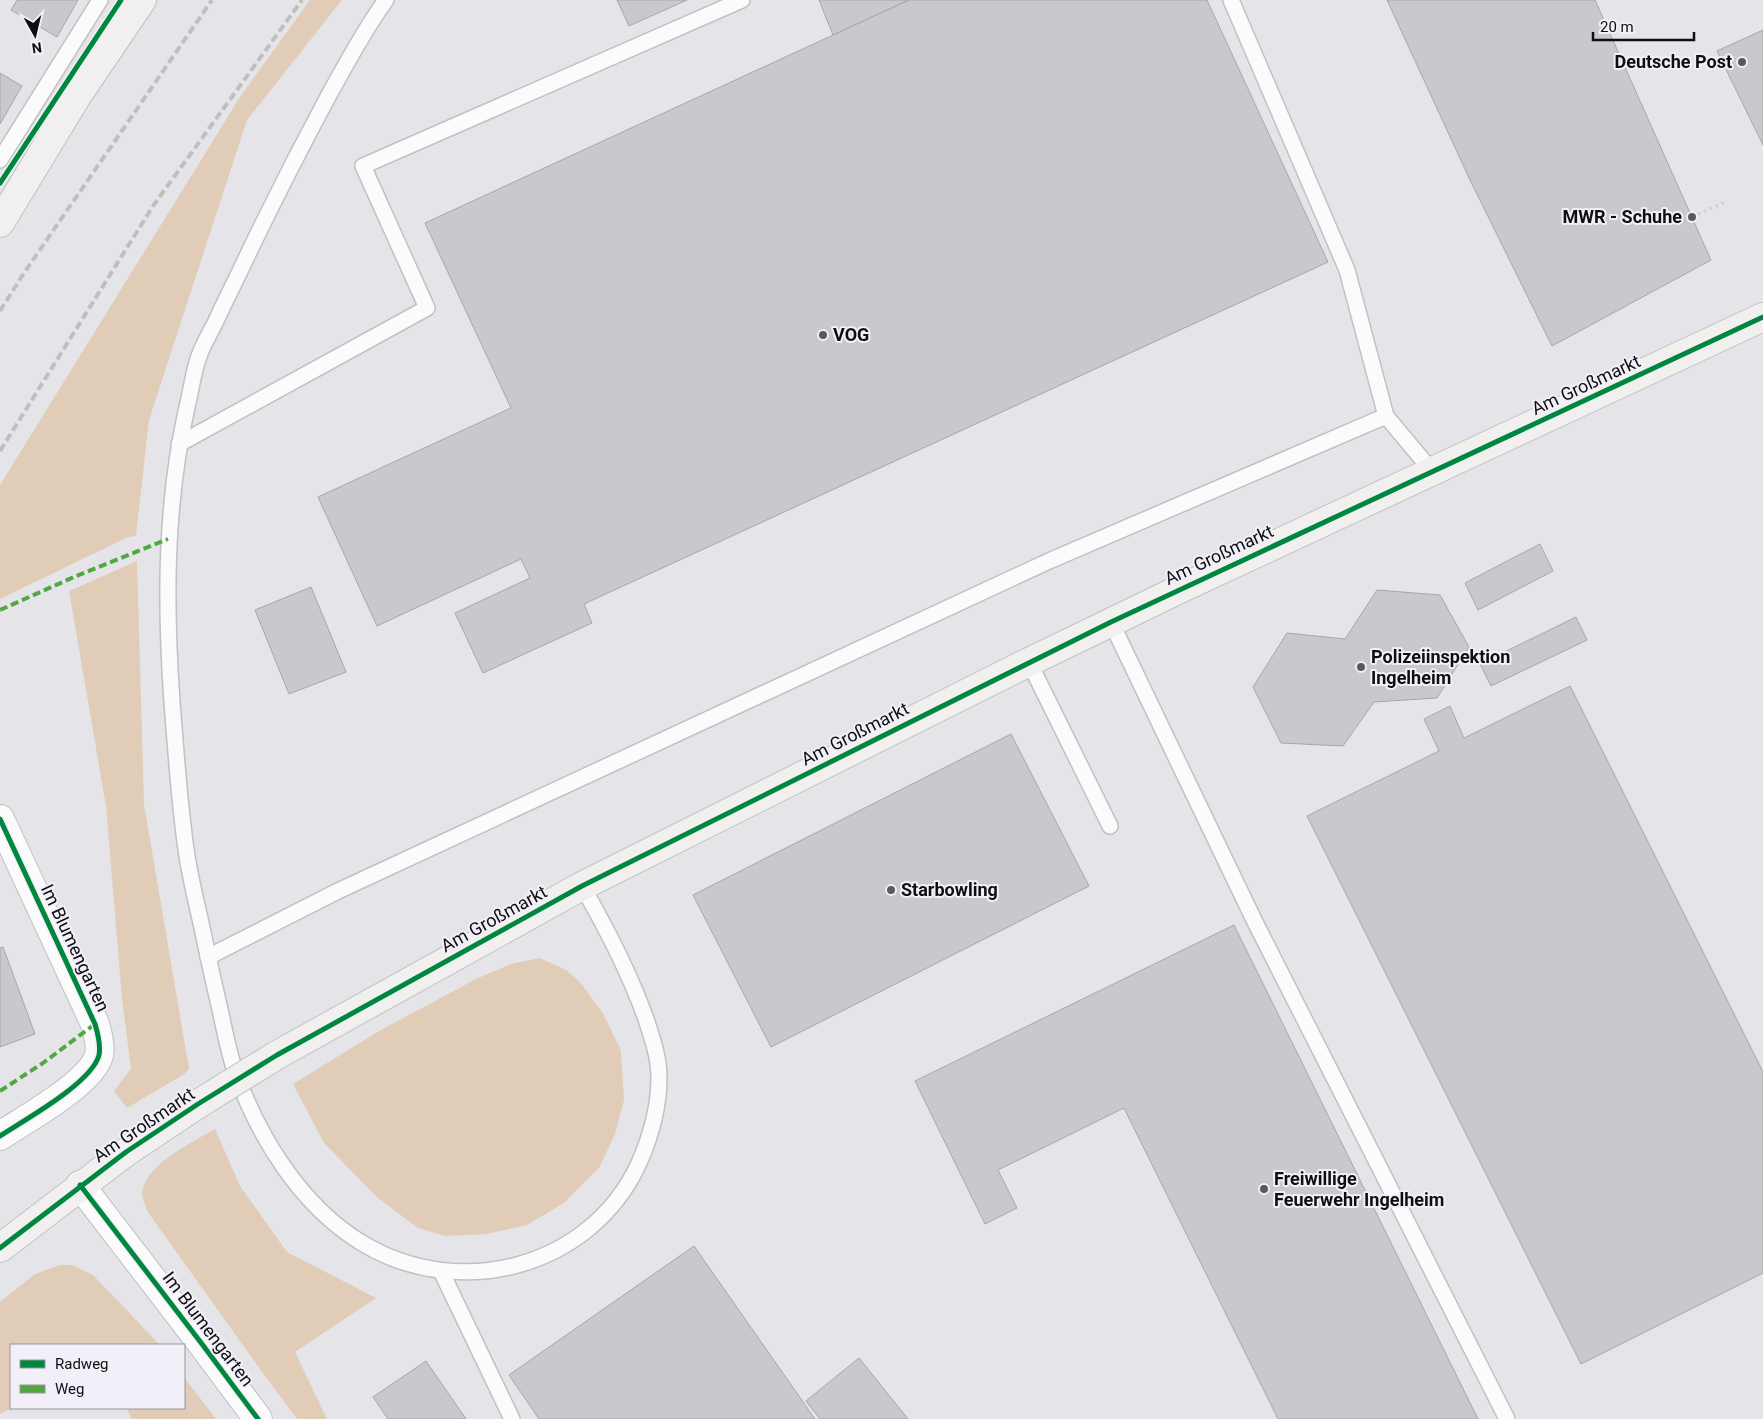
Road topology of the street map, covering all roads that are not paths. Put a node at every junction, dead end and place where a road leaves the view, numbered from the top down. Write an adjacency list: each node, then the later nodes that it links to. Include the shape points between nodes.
1 (100, 0): 6 (lane)
2 (142, 0): 7 (main road, via 77,96)
3 (386, 0): 10 (lane, via 367,26 308,135 199,356)
4 (742, 0): 10 (lane, via 363,166 428,308)
5 (1231, 0): 9 (lane, via 1347,270)
6 (0, 160)
7 (0, 223)
8 (1763, 317): 11 (main road, Am Großmarkt)
9 (1386, 416): 11 (lane); 17 (lane, via 1040,565 338,891)
10 (178, 444): 17 (lane, via 168,539 168,641 186,852)
11 (1432, 471): 12 (main road, Am Großmarkt)
12 (1111, 622): 13 (main road, Am Großmarkt); 24 (lane, via 1254,920)
13 (1030, 662): 15 (lane); 16 (main road, Am Großmarkt)
14 (0, 819): 18 (street, Im Blumengarten, via 95,1024 99,1056 75,1086)
15 (1110, 826)
16 (582, 886): 19 (main road, Am Großmarkt, bridge, via 277,1055 198,1104); 21 (lane, via 614,942 654,1045 659,1075 657,1110 648,1144 633,1176 613,1204 588,1228 559,1248 527,1263 493,1271)
17 (208, 956): 21 (lane, via 235,1071 274,1155 331,1221 359,1242 390,1259)
18 (0, 1136)
19 (80, 1185): 20 (main road, Am Großmarkt); 22 (street, Im Blumengarten)
20 (0, 1248)
21 (441, 1271): 23 (lane)
22 (258, 1419)
23 (512, 1419)
24 (1507, 1419)

